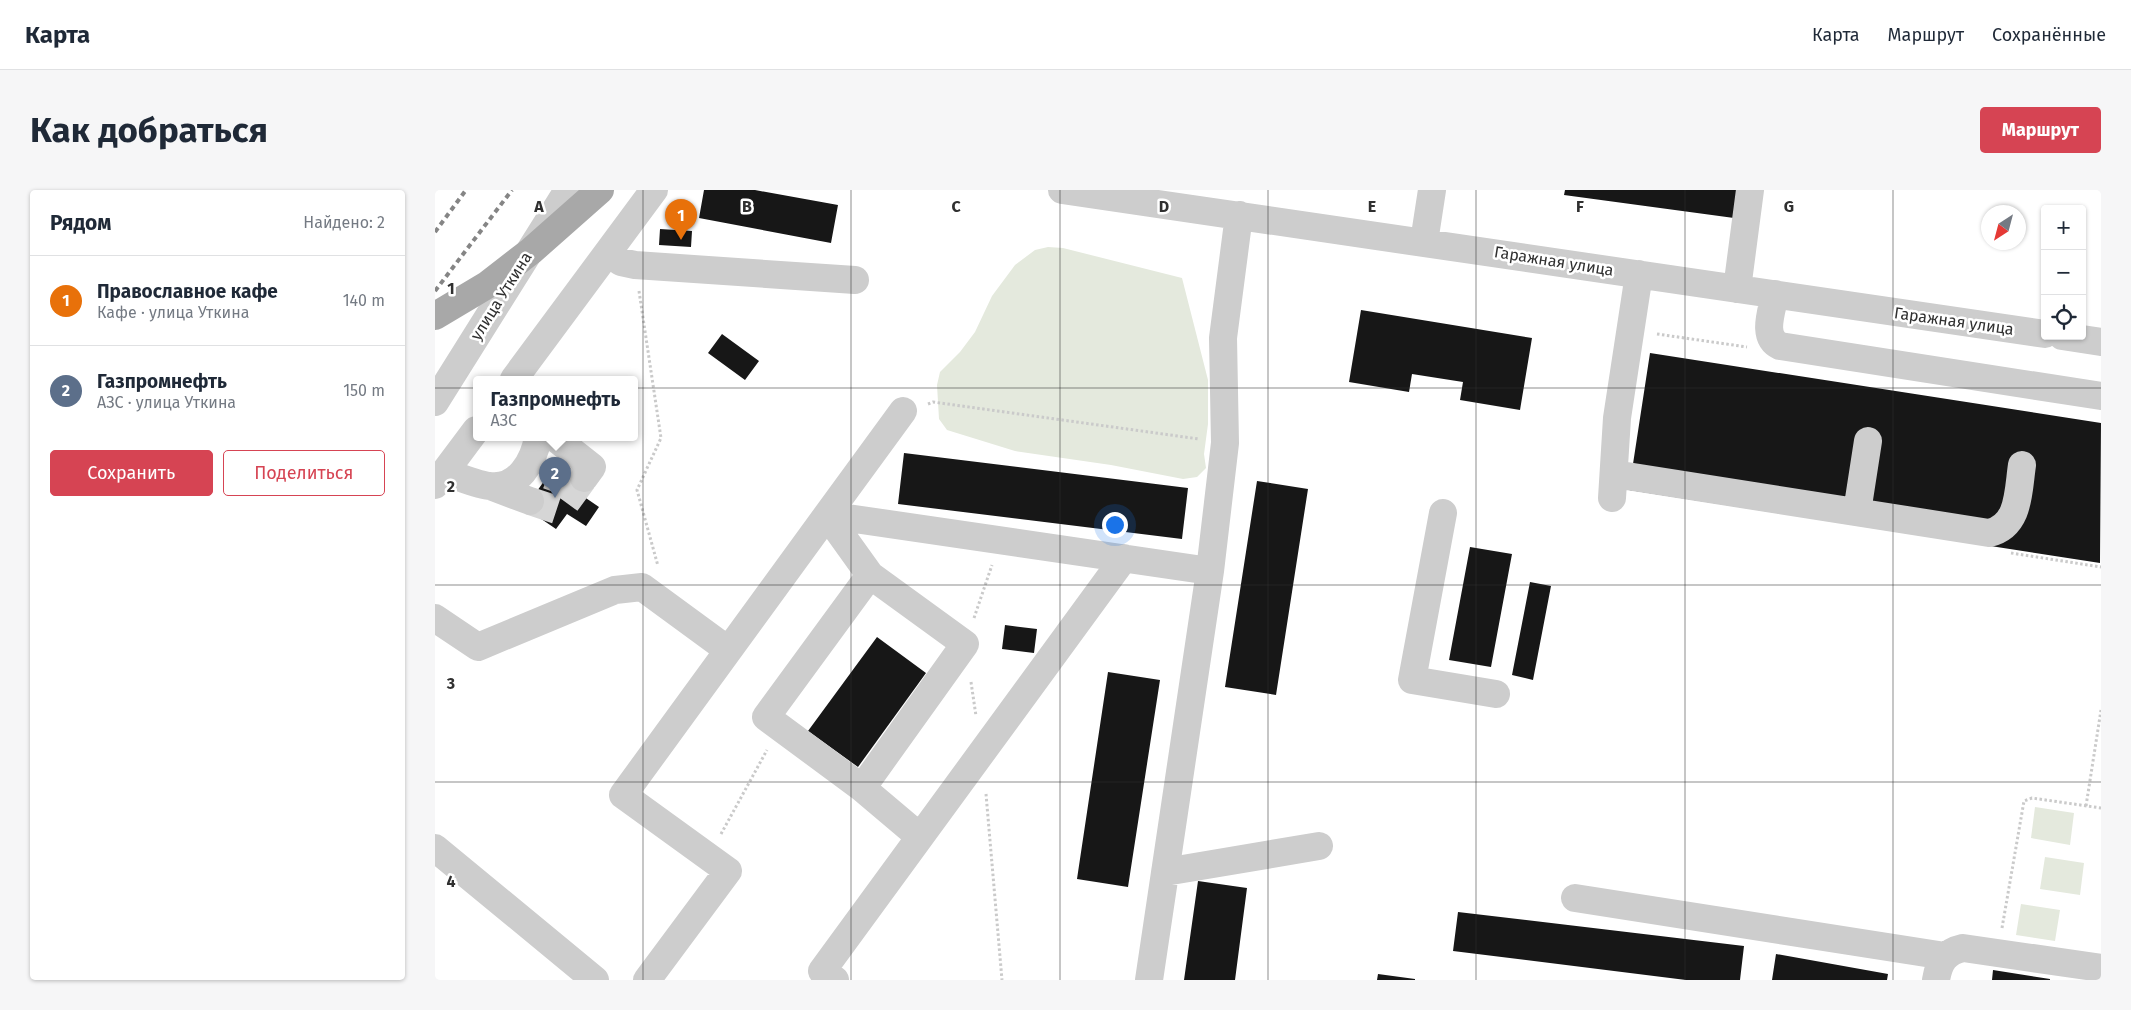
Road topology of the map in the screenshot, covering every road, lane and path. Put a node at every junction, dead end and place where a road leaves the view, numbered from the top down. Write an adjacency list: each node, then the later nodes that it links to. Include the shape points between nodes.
1 (568, 190): 23 (street, улица Уткина)
2 (600, 190): 15 (main road, bridge, via 487,285)
3 (654, 190): 9 (street)
4 (1062, 190): 7 (street, Гаражная улица)
5 (1432, 190): 8 (street)
6 (1750, 190): 13 (street)
7 (1239, 215): 8 (street, Гаражная улица); 27 (street, via 1223,338)
8 (1423, 242): 11 (street, Гаражная улица)
9 (608, 252): 10 (street, via 621,262); 21 (street)
10 (635, 265): 12 (street); 38 (path, via 661,438 637,490)
11 (1639, 274): 13 (street, Гаражная улица); 16 (street)
12 (855, 280)
13 (1737, 289): 14 (street, Гаражная улица)
14 (1775, 294): 17 (street, Гаражная улица); 19 (street, via 1769,334)
15 (435, 316)
16 (1631, 330): 19 (path, via 1742,347); 32 (street, via 1617,418 1613,486)
17 (2041, 333)
18 (2086, 340): 20 (street)
19 (1772, 341): 22 (street, via 1780,346)
20 (2101, 342)
21 (516, 376)
22 (2101, 396)
23 (435, 402)
24 (903, 411): 27 (path, via 933,402); 34 (street)
25 (473, 434): 31 (street)
26 (1868, 441): 32 (street)
27 (1225, 443): 36 (street)
28 (2022, 465): 32 (street, via 2014,512 2011,520 1998,531 1989,533)
29 (530, 470): 30 (street); 31 (street)
30 (586, 474)
31 (440, 478)
32 (1857, 512)
33 (1443, 513): 41 (street, via 1412,680)
34 (827, 514): 35 (street); 37 (street); 40 (street)
35 (1125, 558): 36 (street); 47 (street)
36 (1210, 571): 51 (street)
37 (870, 575): 43 (street, via 767,717); 44 (street, via 965,644)
38 (664, 603): 39 (street, via 642,586 615,590 478,647); 40 (street)
39 (435, 618)
40 (728, 650): 50 (street, via 623,795)
41 (1496, 694)
42 (2101, 710): 45 (path)
43 (779, 726): 44 (street); 50 (path)
44 (863, 788): 47 (street)
45 (2086, 806): 46 (path); 53 (path, via 2032,798 2024,801)
46 (2101, 808)
47 (920, 837): 58 (street, via 822,970)
48 (1319, 846): 51 (street)
49 (435, 848): 56 (street)
50 (708, 857): 57 (street, via 728,871)
51 (1165, 872): 59 (street)
52 (1575, 898): 54 (street)
53 (1999, 953): 54 (street, via 1963,948 1955,950); 55 (street)
54 (1941, 968)
55 (2096, 972)
56 (595, 980)
57 (647, 980)
58 (835, 980)
59 (1149, 980)

